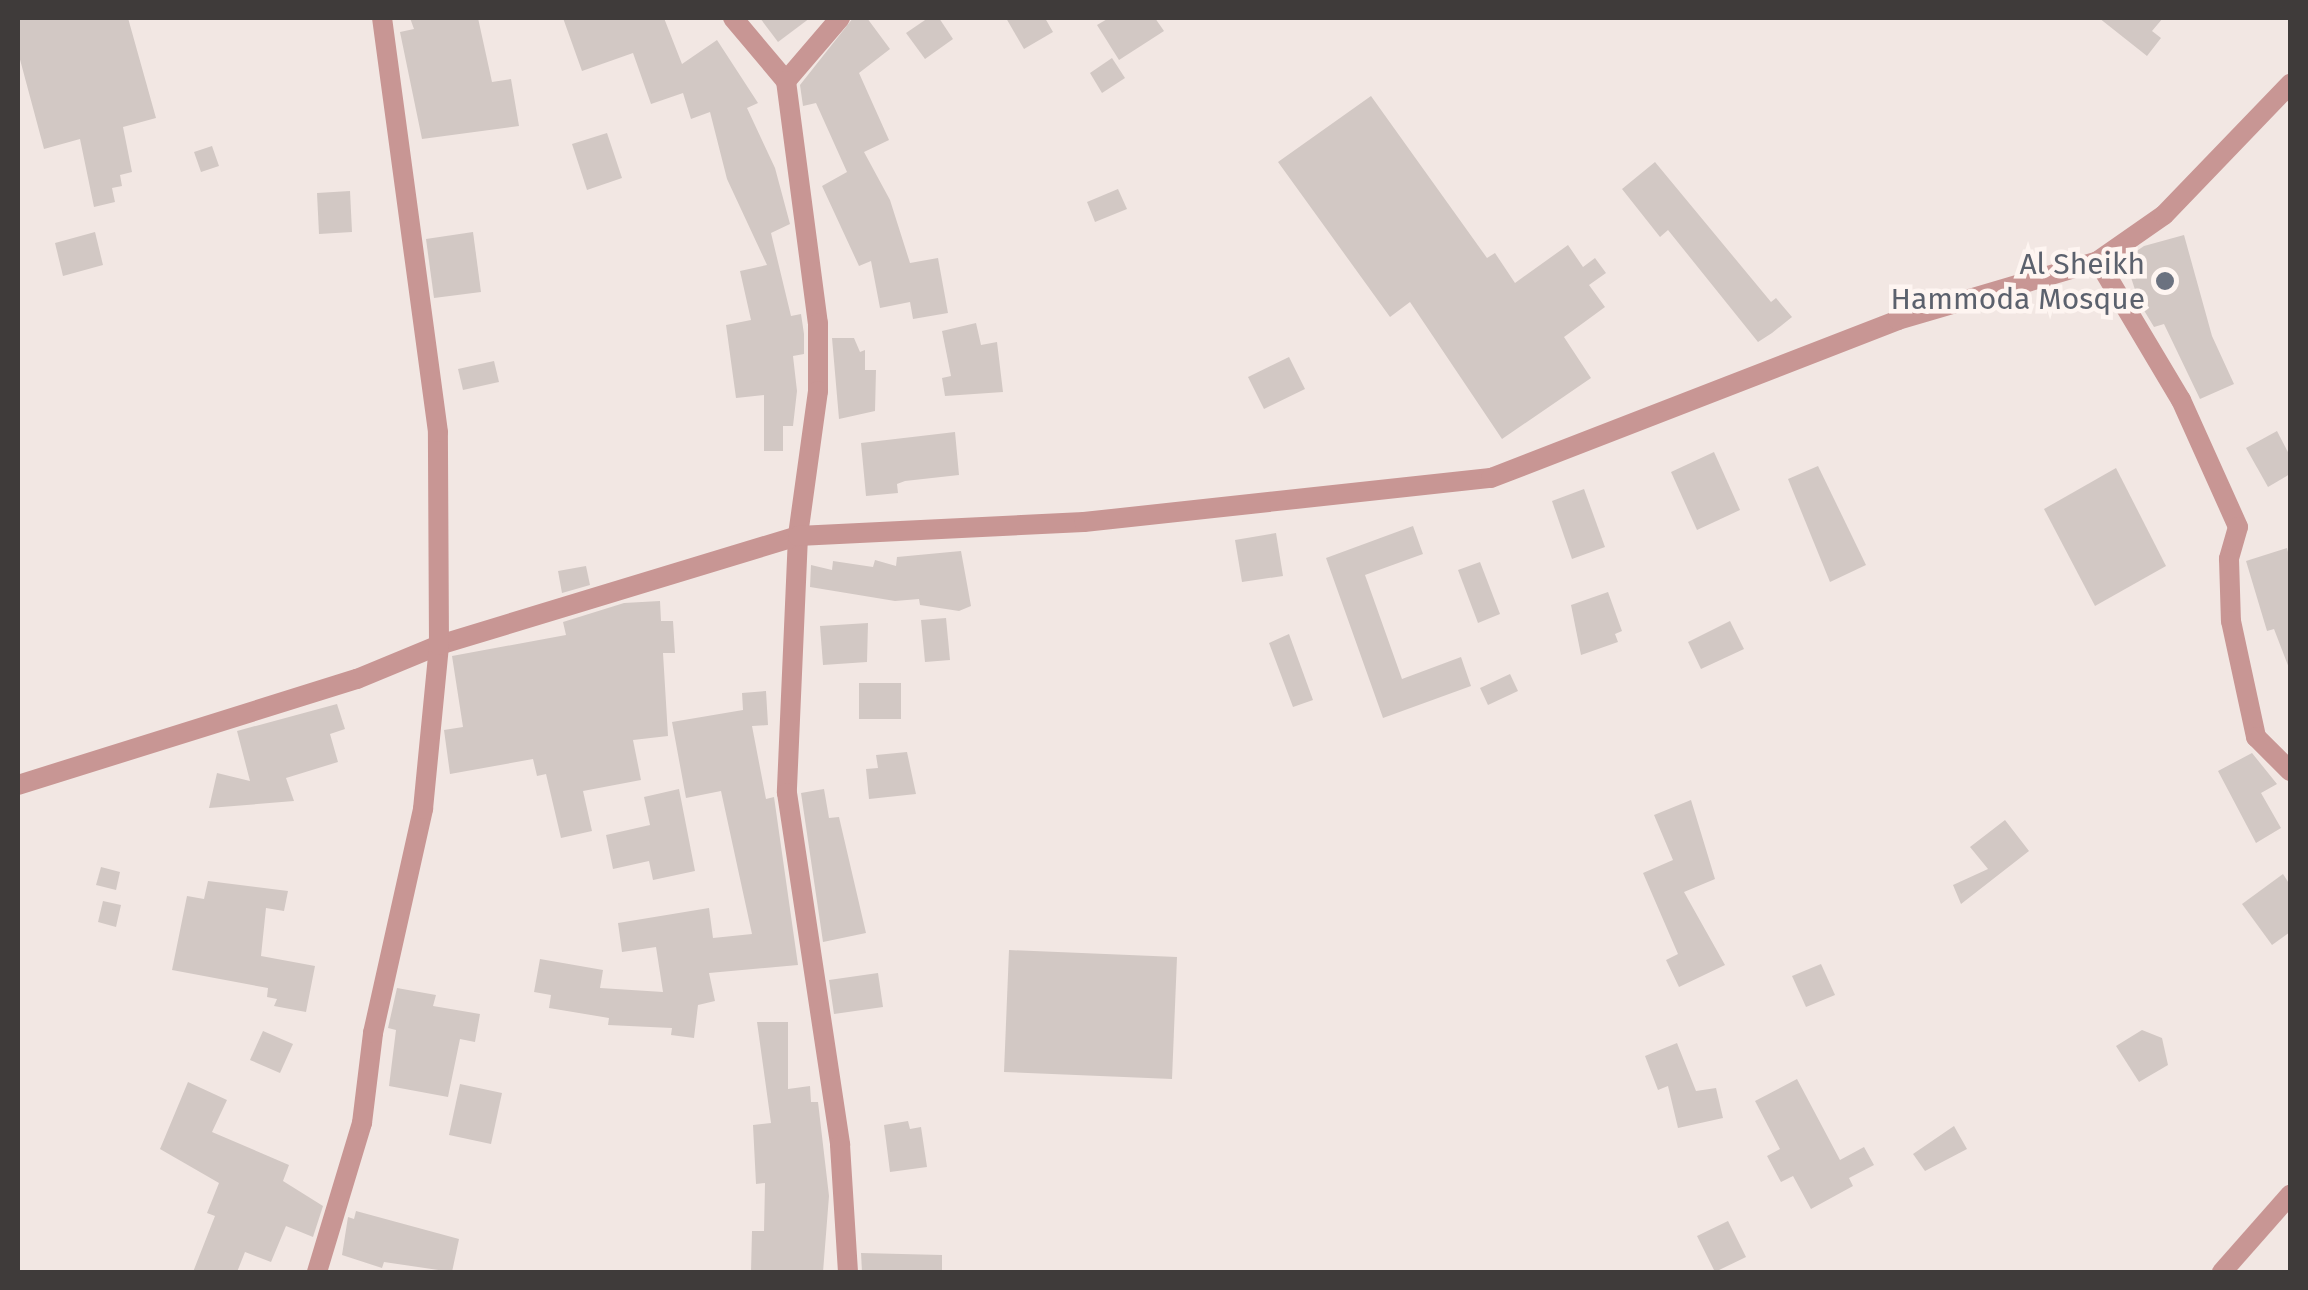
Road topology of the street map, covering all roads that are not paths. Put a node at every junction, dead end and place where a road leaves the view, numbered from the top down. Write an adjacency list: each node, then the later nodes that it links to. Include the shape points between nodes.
1 (382, 18): 8 (street, via 438,432)
2 (733, 18): 4 (street)
3 (840, 18): 4 (street)
4 (786, 82): 7 (street, via 818,323 818,391)
5 (2290, 84): 6 (street, via 2164,215)
6 (2098, 262): 7 (street, via 1898,320 1492,478 1084,522); 9 (street, via 2181,400 2238,527 2229,559 2231,621 2256,738)
7 (798, 536): 8 (street); 13 (street, via 787,793 840,1145)
8 (440, 645): 10 (street, via 357,679); 12 (street, via 423,809 373,1034 362,1123)
9 (2290, 771)
10 (18, 785)
11 (2290, 1195): 14 (street)
12 (317, 1272)
13 (848, 1272)
14 (2222, 1272)

